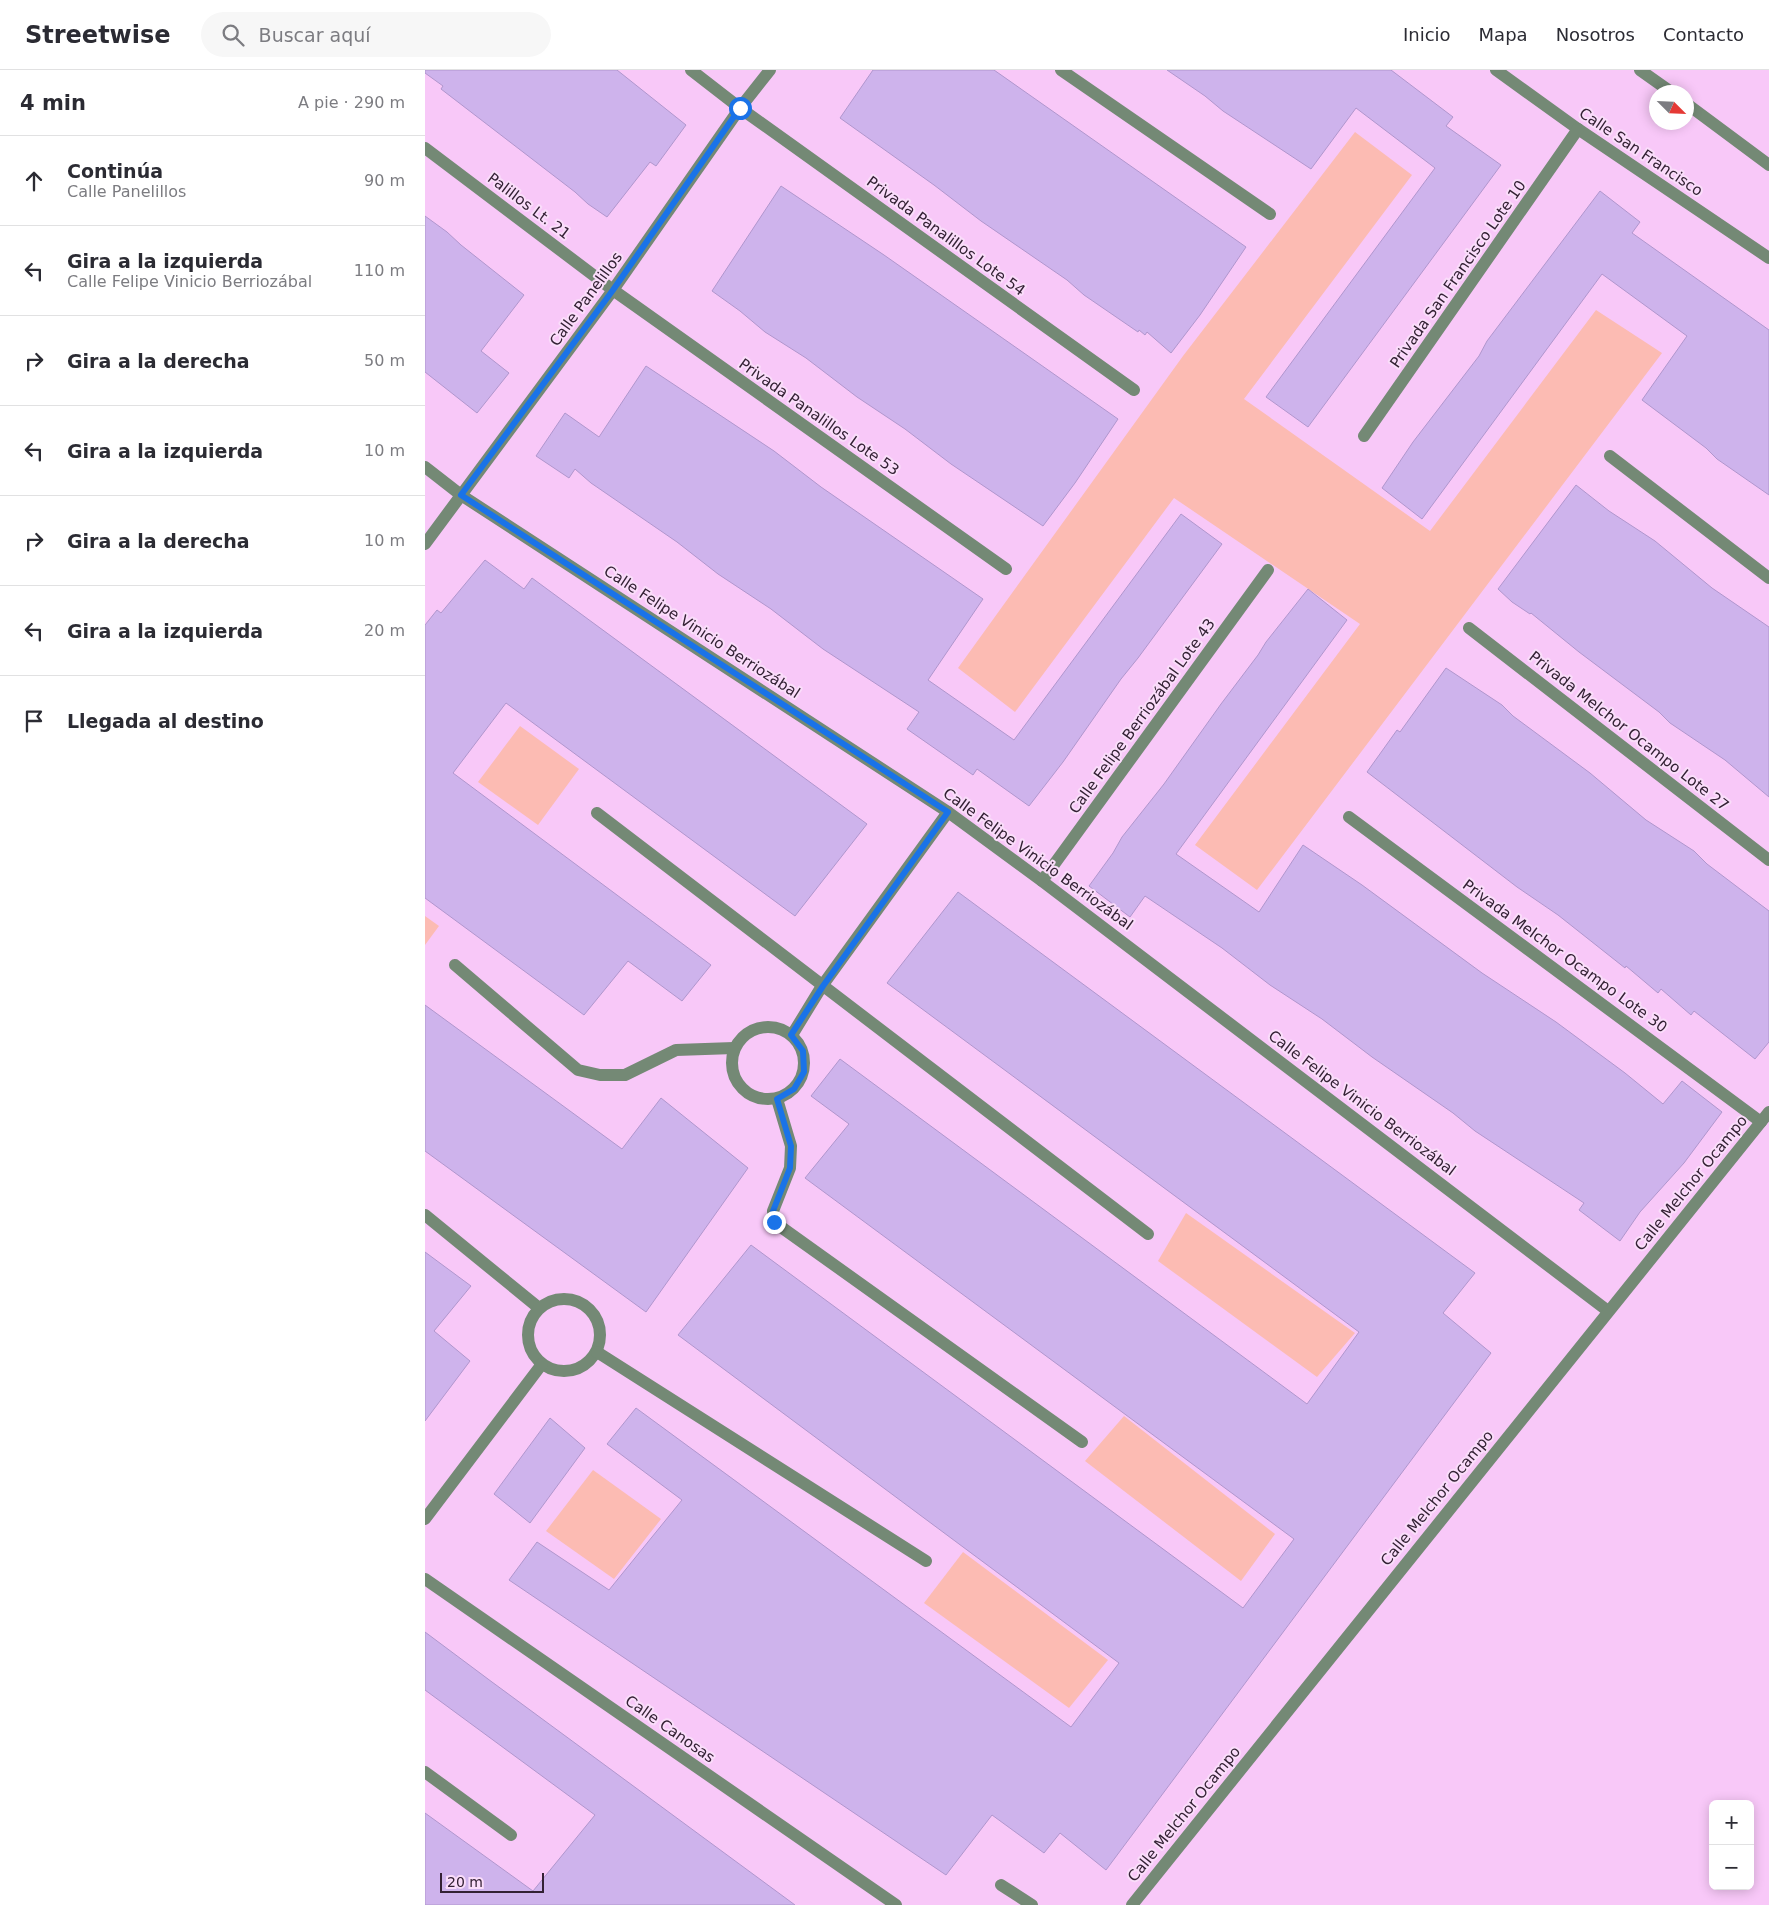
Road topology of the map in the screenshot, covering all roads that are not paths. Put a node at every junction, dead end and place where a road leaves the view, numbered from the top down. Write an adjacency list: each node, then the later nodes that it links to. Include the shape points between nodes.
1 (691, 70): 7 (street, Privada Panalillos Lote 54)
2 (770, 70): 7 (street, Calle Panelillos)
3 (1061, 70): 12 (street)
4 (1496, 70): 9 (street, Calle San Francisco)
5 (1641, 70): 6 (street)
6 (1661, 85)
7 (740, 108): 14 (street, Calle Panelillos); 15 (street, Privada Panalillos Lote 54)
8 (1694, 109): 11 (street)
9 (1578, 129): 13 (street, Calle San Francisco); 16 (street, Privada San Francisco Lote 10)
10 (425, 148): 14 (street, Palillos Lt. 21)
11 (1769, 165)
12 (1270, 214)
13 (1769, 258)
14 (613, 290): 19 (street, Calle Panelillos); 21 (street, Privada Panalillos Lote 53)
15 (1134, 390)
16 (1364, 436)
17 (1610, 456): 23 (street)
18 (425, 467): 19 (street, Calle Felipe Vinicio Berriozábal)
19 (461, 495): 20 (street, Calle Panelillos); 25 (street, Calle Felipe Vinicio Berriozábal)
20 (425, 544)
21 (1006, 570)
22 (1267, 570): 29 (street, Calle Felipe Berriozábal Lote 43)
23 (1769, 578)
24 (1469, 628): 28 (street, Privada Melchor Ocampo Lote 27)
25 (948, 812): 29 (street, Calle Felipe Vinicio Berriozábal); 31 (street)
26 (597, 813): 31 (street)
27 (1349, 817): 35 (street, Privada Melchor Ocampo Lote 30)
28 (1769, 860)
29 (1042, 881): 39 (street, Calle Felipe Vinicio Berriozábal)
30 (455, 965): 33 (street, via 579,1070 600,1075 625,1075 676,1050)
31 (823, 986): 32 (street); 37 (street)
32 (791, 1035): 33 (street, via 777,1027 760,1027 745,1034); 34 (street, via 803,1051 804,1072 794,1089)
33 (734, 1048): 34 (street, via 732,1075 739,1087 749,1096 762,1100)
34 (777, 1099): 42 (street, via 791,1146 790,1168 773,1211 774,1222)
35 (1765, 1117): 39 (street, Calle Melchor Ocampo)
36 (425, 1215): 38 (street)
37 (1148, 1234)
38 (539, 1308): 40 (street, via 554,1299 570,1298 586,1305 597,1318 601,1335); 41 (street, via 530,1321 527,1337 531,1352)
39 (1608, 1311): 51 (street, Calle Melchor Ocampo)
40 (597, 1352): 41 (street, via 587,1364 573,1371 556,1371); 44 (street)
41 (542, 1364): 43 (street)
42 (1082, 1442)
43 (425, 1519)
44 (925, 1561)
45 (425, 1579): 49 (street, Calle Canosas)
46 (425, 1772): 47 (street)
47 (511, 1835)
48 (1001, 1885): 50 (street)
49 (896, 1905)
50 (1032, 1905)
51 (1132, 1905)

